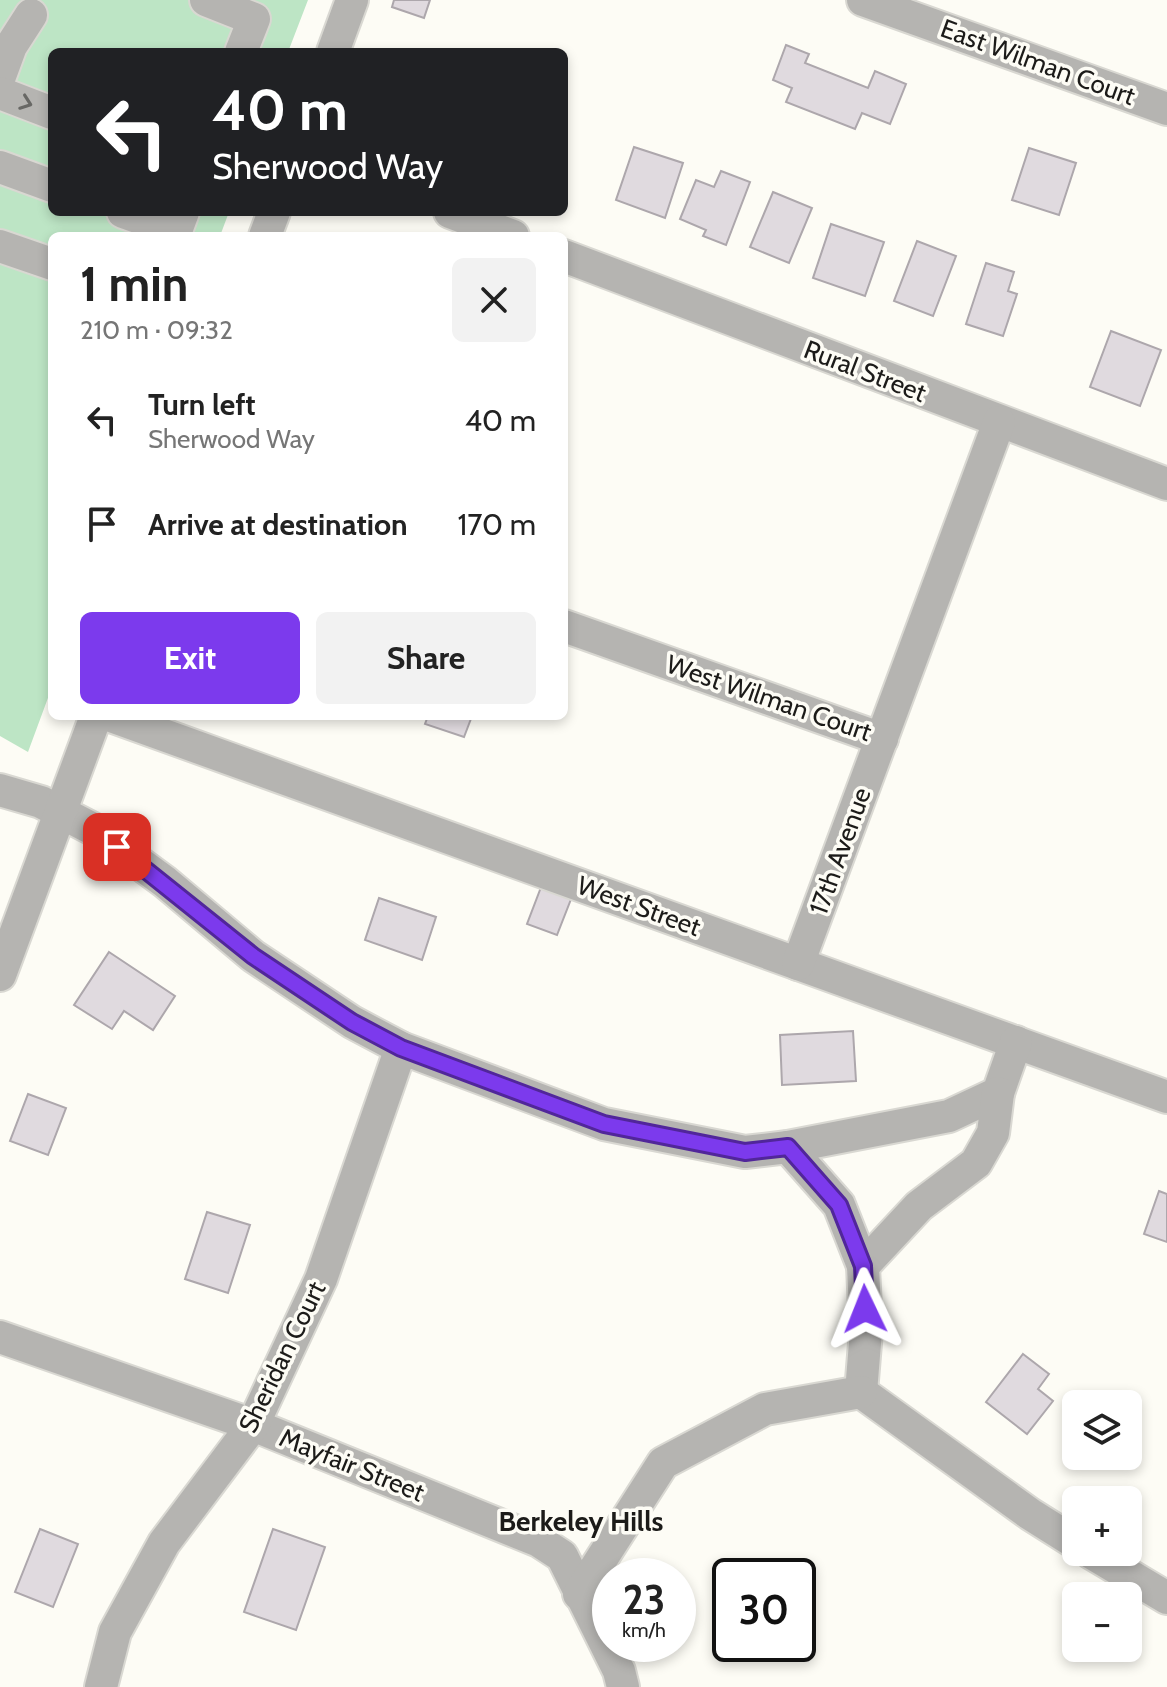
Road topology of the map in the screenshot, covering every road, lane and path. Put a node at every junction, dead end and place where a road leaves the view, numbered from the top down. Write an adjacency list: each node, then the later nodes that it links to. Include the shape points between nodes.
1 (206, 0): 5 (street, via 254,19)
2 (352, 0): 6 (street)
3 (863, 0): 9 (street, East Wilman Court)
4 (31, 15): 7 (street)
5 (243, 48)
6 (334, 48)
7 (0, 76)
8 (0, 93): 10 (street, one-way to 10)
9 (1167, 109)
10 (48, 111)
11 (0, 167): 12 (street)
12 (48, 185)
13 (130, 216): 16 (street)
14 (182, 216): 16 (street, via 176,231)
15 (460, 216): 17 (street)
16 (151, 229)
17 (502, 232)
18 (0, 246): 20 (street)
19 (568, 258): 21 (street, Rural Street)
20 (48, 263)
21 (999, 422): 22 (street, Rural Street); 26 (street, West Wilman Court)
22 (1167, 484)
23 (568, 627): 26 (street, West Wilman Court)
24 (95, 720): 28 (street)
25 (122, 720): 29 (street, West Street)
26 (882, 739): 29 (street, 17th Avenue)
27 (0, 790): 28 (street)
28 (61, 811): 30 (street); 32 (street, via 165,882 253,956)
29 (798, 964): 31 (street, West Street)
30 (0, 975)
31 (1016, 1042): 33 (street); 34 (street, West Street)
32 (401, 1048): 35 (street, via 604,1124 745,1152); 39 (street, Sheridan Court, via 321,1279)
33 (998, 1093): 35 (street, via 949,1116); 36 (street, via 993,1133 976,1163 919,1206)
34 (1167, 1097)
35 (788, 1147): 36 (street, via 839,1205)
36 (863, 1266): 38 (street, via 866,1331)
37 (0, 1337): 39 (street, Mayfair Street)
38 (861, 1392): 40 (street); 42 (street, via 765,1409 663,1463)
39 (253, 1425): 42 (street, Mayfair Street, via 539,1541 562,1556); 44 (street, Sheridan Court, via 164,1543 115,1632)
40 (1062, 1534)
41 (1113, 1566): 43 (street)
42 (579, 1594): 45 (street, Mayfair Street)
43 (1167, 1598)
44 (101, 1687)
45 (623, 1687)

